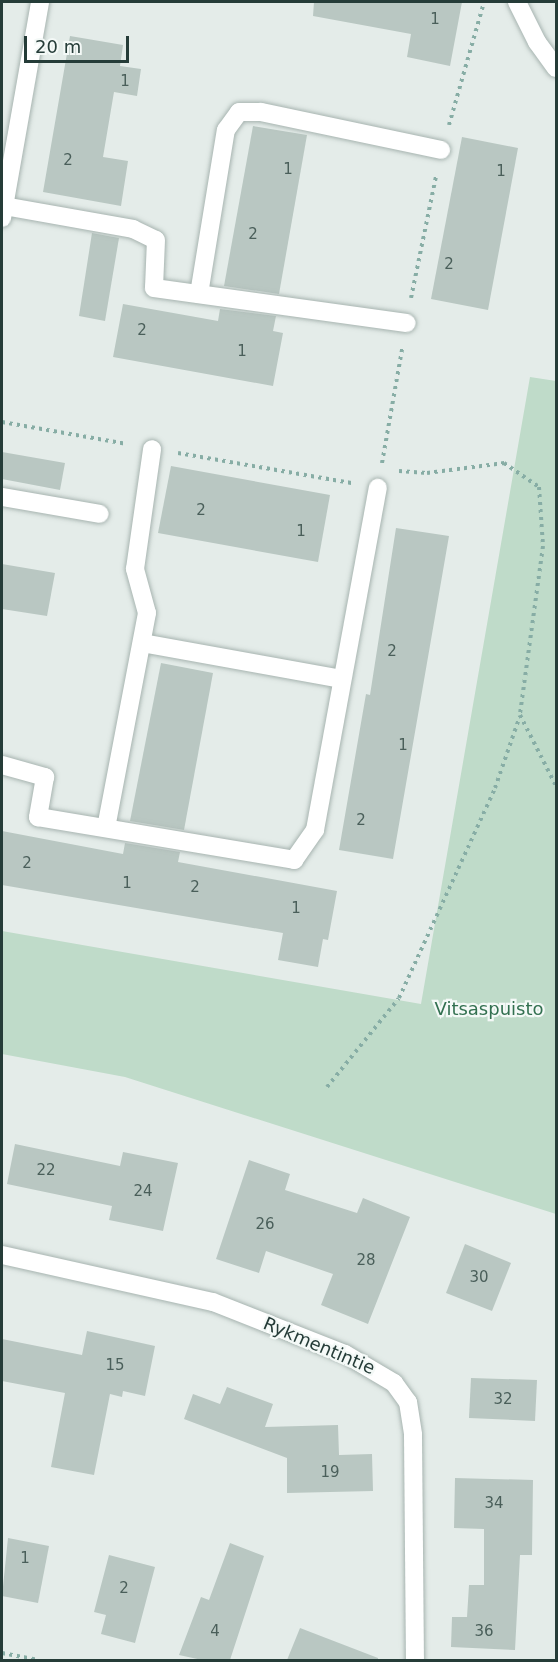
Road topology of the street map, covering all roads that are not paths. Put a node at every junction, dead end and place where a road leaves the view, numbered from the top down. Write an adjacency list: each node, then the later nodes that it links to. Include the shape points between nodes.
1 (40, 2): 5 (street)
2 (517, 2): 3 (street, via 537,42)
3 (556, 68)
4 (441, 150): 6 (street, via 261,112 239,112 226,130)
5 (3, 212): 6 (street, via 133,229 156,240 154,288)
6 (199, 294): 7 (street)
7 (407, 323)
8 (152, 448): 12 (street, via 135,569 147,613)
9 (378, 488): 13 (street)
10 (2, 497): 11 (street)
11 (100, 514)
12 (142, 643): 13 (street); 15 (street)
13 (342, 679): 15 (street, via 315,830 294,860)
14 (2, 765): 15 (street, via 45,777 38,817)
15 (106, 828)
16 (2, 1255): 17 (street, Rykmentintie, via 213,1302 345,1353 394,1383 408,1402 413,1436)
17 (415, 1660)

